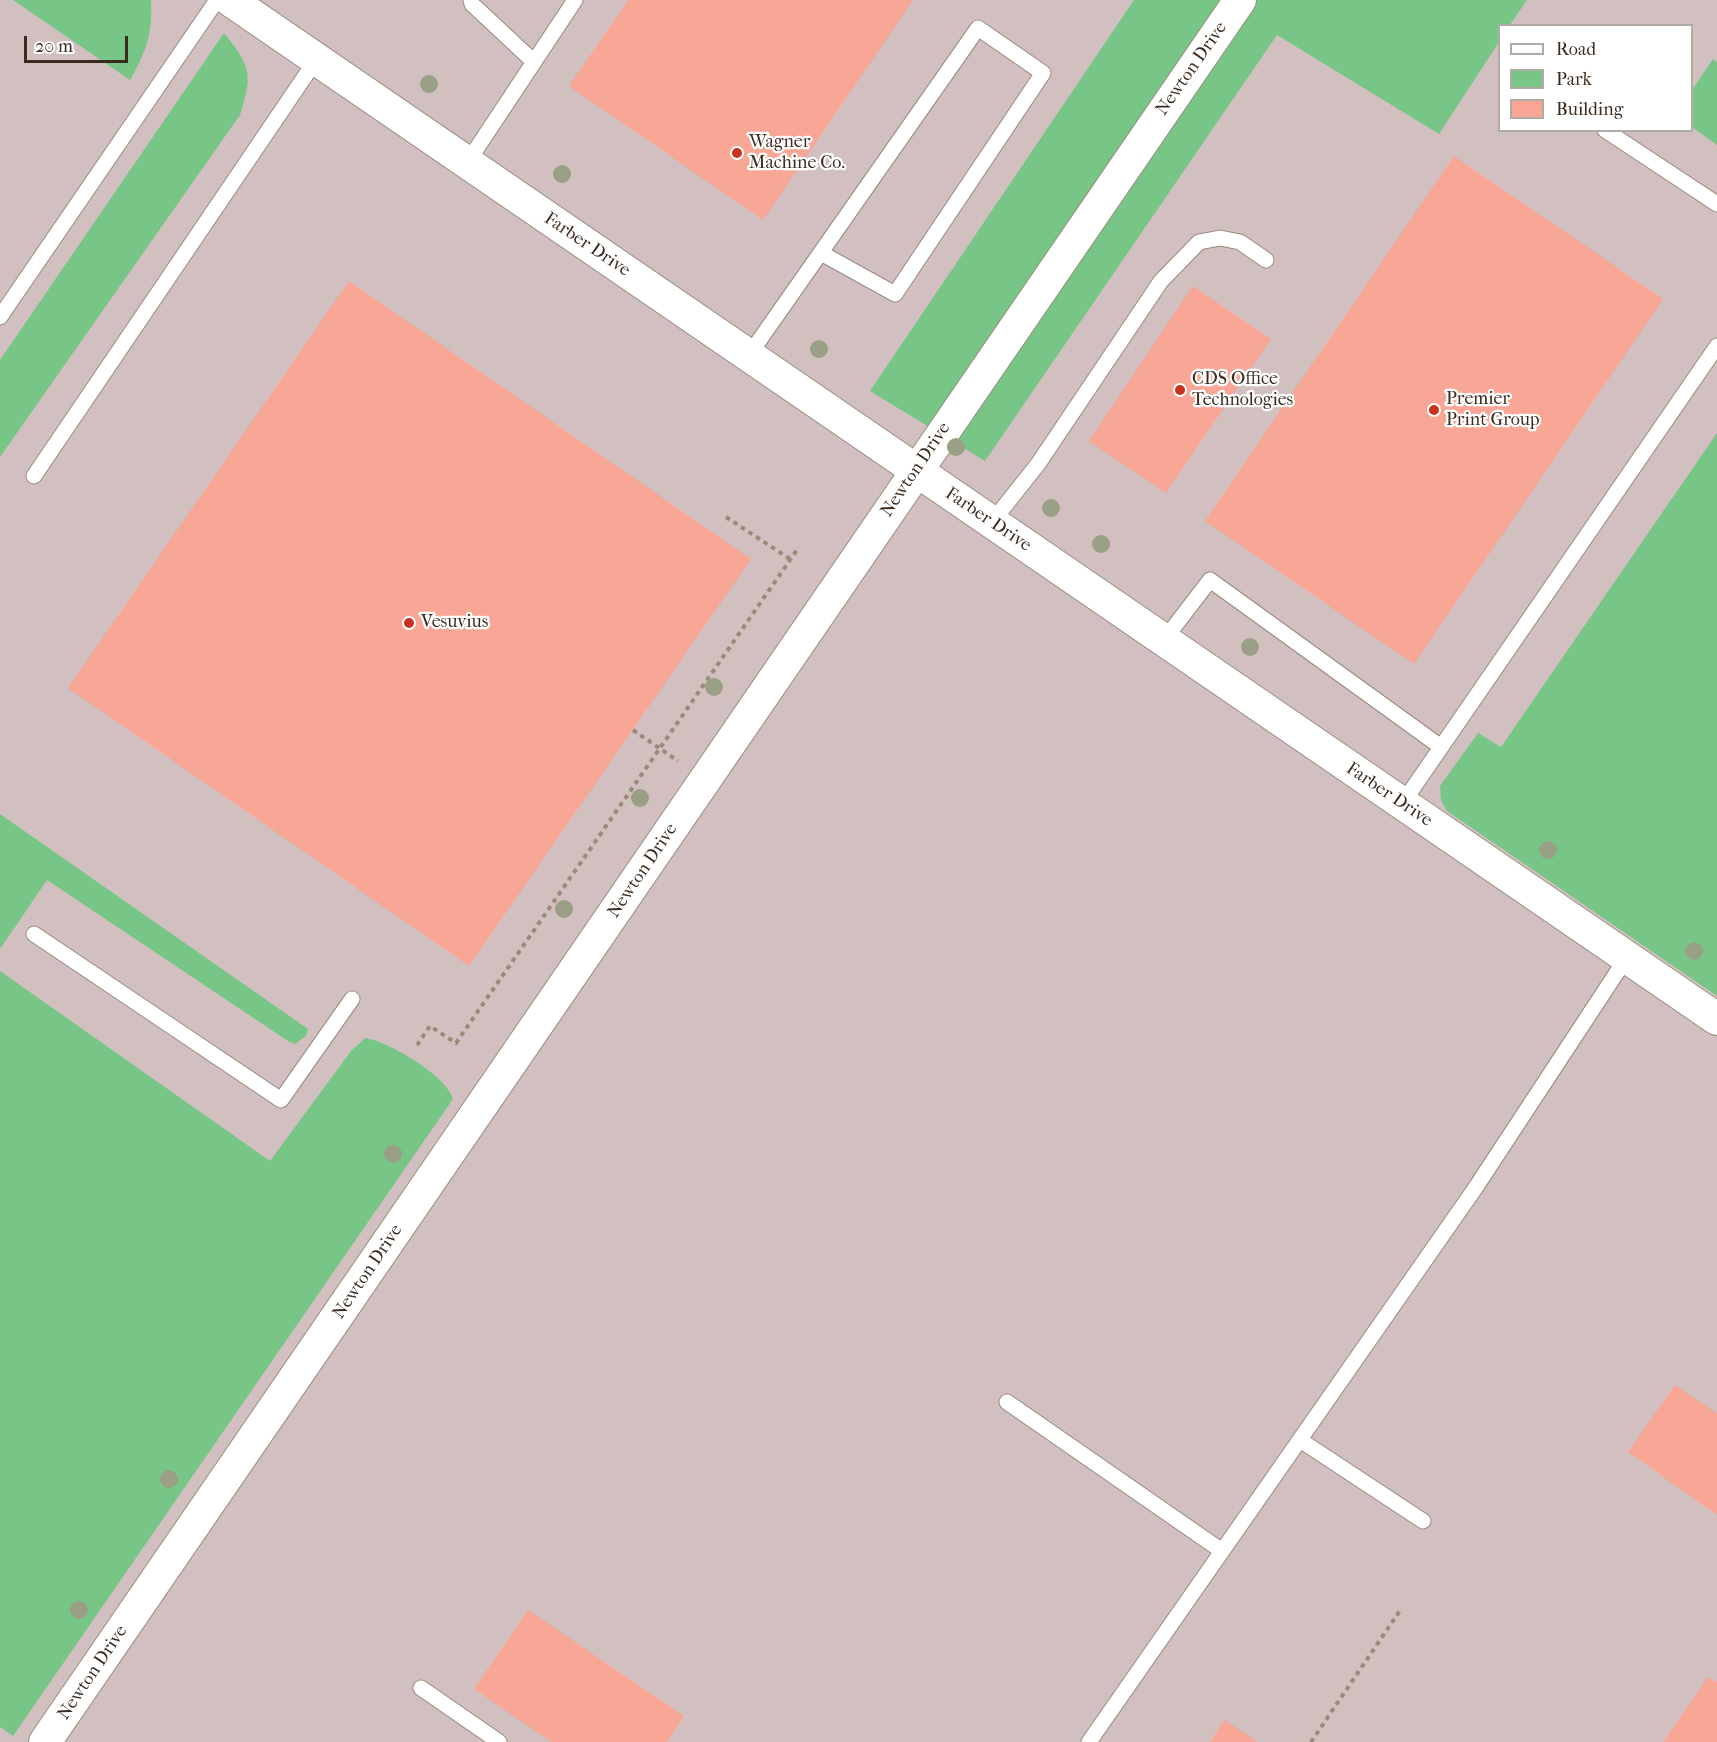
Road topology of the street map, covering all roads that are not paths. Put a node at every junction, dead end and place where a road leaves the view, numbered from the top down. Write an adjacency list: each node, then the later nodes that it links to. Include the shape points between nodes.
1 (217, 0): 13 (lane)
2 (230, 0): 6 (street, Farber Drive)
3 (471, 0): 7 (lane)
4 (575, 0): 7 (lane)
5 (1240, 0): 16 (street, Newton Drive)
6 (316, 60): 9 (street, Farber Drive); 17 (lane)
7 (534, 62): 9 (lane)
8 (1608, 132): 10 (lane)
9 (467, 163): 15 (street, Farber Drive)
10 (1717, 204)
11 (821, 252): 11 (lane, via 978,28 1043,73 895,294); 15 (lane)
12 (1266, 260): 18 (lane, via 1240,242 1220,238 1199,242 1161,281 1038,464)
13 (0, 317)
14 (1717, 346): 20 (lane)
15 (749, 356): 16 (street, Farber Drive)
16 (916, 470): 18 (street, Farber Drive); 31 (street, Newton Drive)
17 (34, 476)
18 (992, 522): 19 (street, Farber Drive)
19 (1164, 640): 20 (lane, via 1210,580); 21 (street, Farber Drive)
20 (1441, 747): 21 (lane)
21 (1402, 804): 23 (street, Farber Drive)
22 (34, 934): 24 (lane, via 281,1100)
23 (1627, 957): 25 (street, Farber Drive); 27 (lane, via 1476,1186)
24 (352, 999)
25 (1717, 1020)
26 (1007, 1402): 29 (lane)
27 (1300, 1440): 28 (lane); 29 (lane)
28 (1423, 1521)
29 (1222, 1551): 33 (lane)
30 (421, 1688): 32 (lane)
31 (45, 1742)
32 (499, 1742)
33 (1089, 1742)

